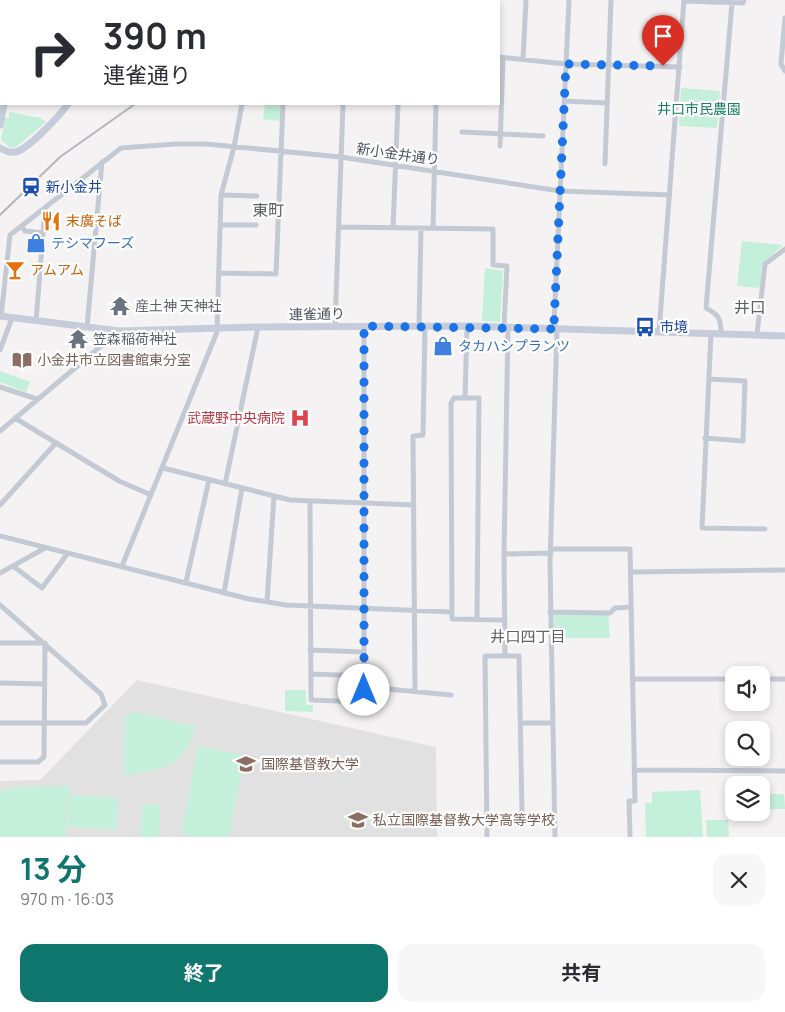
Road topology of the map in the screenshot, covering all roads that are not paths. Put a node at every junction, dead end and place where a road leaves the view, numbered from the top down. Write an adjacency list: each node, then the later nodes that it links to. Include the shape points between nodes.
1 (526, 0): 9 (street)
2 (569, 0): 10 (street)
3 (611, 0): 11 (street)
4 (684, 0): 6 (street); 12 (street)
5 (744, 0): 6 (street, via 744,3)
6 (732, 3): 66 (street, via 706,308 718,314)
7 (785, 18): 13 (street, via 781,64)
8 (501, 57): 9 (street); 25 (street)
9 (523, 59): 10 (street)
10 (566, 64): 11 (street); 14 (street)
11 (608, 65): 12 (street); 15 (street)
12 (680, 67): 38 (street)
13 (785, 71)
14 (564, 101): 15 (street); 36 (street)
15 (607, 103): 34 (street)
16 (4, 105): 23 (main road)
17 (67, 105): 29 (main road, via 20,150 8,152)
18 (242, 105): 28 (street)
19 (284, 105): 30 (street)
20 (343, 105): 31 (street)
21 (398, 105): 33 (street)
22 (436, 105): 35 (street)
23 (0, 125)
24 (462, 132): 25 (street)
25 (500, 134): 26 (street); 27 (street)
26 (543, 136)
27 (500, 146)
28 (234, 147): 30 (street, 新小金井通り); 32 (street, 新小金井通り, via 191,144 121,148); 37 (street)
29 (0, 148)
30 (282, 152): 31 (street, 新小金井通り); 50 (street, via 276,274)
31 (342, 157): 33 (street, 新小金井通り); 44 (street)
32 (102, 162): 40 (street); 58 (street)
33 (396, 164): 35 (street, 新小金井通り); 45 (street)
34 (605, 164)
35 (436, 170): 36 (street, 新小金井通り); 47 (street)
36 (560, 191): 38 (street, 新小金井通り); 62 (street, via 554,324)
37 (221, 195): 39 (street); 41 (street)
38 (670, 195): 64 (street)
39 (256, 196)
40 (45, 209): 43 (street); 48 (street)
41 (220, 224): 42 (street); 50 (street)
42 (256, 226)
43 (22, 227): 48 (street, via 25,231); 51 (street, via 10,235)
44 (340, 227): 45 (street); 54 (street)
45 (393, 228): 46 (street)
46 (421, 228): 47 (street); 56 (street)
47 (433, 228): 60 (street, via 493,229 493,265 507,266)
48 (43, 233): 53 (street)
49 (785, 249): 67 (street, via 765,264)
50 (218, 273): 61 (street)
51 (1, 316): 52 (main road, 連雀通り)
52 (12, 318): 53 (main road, 連雀通り); 69 (street)
53 (36, 321): 58 (main road, 連雀通り)
54 (335, 326): 55 (main road, 連雀通り); 59 (main road, 連雀通り)
55 (364, 326): 56 (main road, 連雀通り); 85 (street)
56 (422, 326): 57 (main road, 連雀通り); 87 (street, via 423,435 413,436)
57 (467, 326): 60 (main road, 連雀通り); 72 (street)
58 (88, 327): 63 (main road, 連雀通り)
59 (258, 327): 61 (main road, 連雀通り); 80 (street)
60 (506, 327): 62 (main road, 連雀通り); 93 (street)
61 (217, 328): 63 (main road, 連雀通り); 78 (street)
62 (557, 329): 64 (main road, 連雀通り); 91 (street)
63 (119, 330): 73 (street)
64 (659, 332): 65 (main road, 連雀通り)
65 (710, 333): 66 (main road, 連雀通り); 70 (street)
66 (721, 333): 67 (main road, 連雀通り)
67 (758, 334): 68 (main road, 連雀通り)
68 (785, 336)
69 (0, 350)
70 (709, 378): 76 (street); 76 (street, via 745,381 743,432 742,441)
71 (0, 387): 73 (street)
72 (465, 398): 107 (street, via 454,398 451,403); 109 (street, via 479,398)
73 (37, 399): 74 (street)
74 (15, 418): 75 (street); 77 (street)
75 (0, 431)
76 (705, 438): 88 (street, via 702,528)
77 (55, 444): 82 (street, via 119,481); 86 (street)
78 (163, 468): 79 (street); 82 (street)
79 (209, 480): 80 (street); 99 (street)
80 (225, 484): 81 (street)
81 (242, 488): 83 (street); 100 (street)
82 (151, 495): 95 (street)
83 (274, 496): 84 (street); 101 (street)
84 (310, 501): 85 (street); 103 (street)
85 (364, 504): 87 (street); 105 (street)
86 (0, 505)
87 (414, 506): 106 (street)
88 (765, 529)
89 (0, 536): 90 (street)
90 (46, 547): 92 (street); 94 (street)
91 (551, 551): 93 (street); 97 (street, via 630,549); 108 (street)
92 (68, 552): 94 (street, via 42,588); 95 (street)
93 (504, 554): 110 (street)
94 (13, 566): 98 (street)
95 (122, 566): 99 (street)
96 (785, 570): 97 (street)
97 (631, 572): 104 (street)
98 (0, 573)
99 (186, 582): 100 (street)
100 (224, 593): 101 (street)
101 (267, 602): 103 (street)
102 (0, 604): 112 (street)
103 (311, 606): 105 (street); 113 (street)
104 (631, 607): 108 (street, via 615,608 610,613); 118 (street)
105 (364, 608): 106 (street); 114 (street)
106 (414, 610): 107 (street); 125 (street)
107 (452, 612): 109 (street, via 452,619)
108 (550, 612): 127 (street)
109 (477, 620): 110 (street)
110 (505, 620): 115 (street)
111 (0, 643): 112 (street)
112 (45, 643): 123 (street); 129 (street, via 101,694 105,705 86,723)
113 (310, 650): 114 (street); 116 (street)
114 (364, 652): 117 (street)
115 (505, 656): 130 (street, via 519,656); 135 (street, via 486,656)
116 (311, 674): 117 (street); 124 (street, via 310,700 364,702)
117 (364, 676): 124 (street)
118 (632, 679): 119 (street); 132 (street)
119 (725, 679)
120 (770, 679): 121 (street)
121 (785, 679)
122 (0, 683): 123 (street)
123 (45, 684): 129 (street)
124 (364, 690): 125 (street)
125 (415, 691): 126 (street)
126 (451, 695)
127 (553, 722): 130 (street); 136 (street)
128 (0, 723): 129 (street)
129 (45, 723): 131 (street, via 44,757 38,762)
130 (521, 723): 134 (street)
131 (0, 762)
132 (634, 770): 133 (street); 137 (street, via 635,801 629,801)
133 (785, 771)
134 (522, 814)
135 (487, 837)
136 (555, 837)
137 (630, 837)

